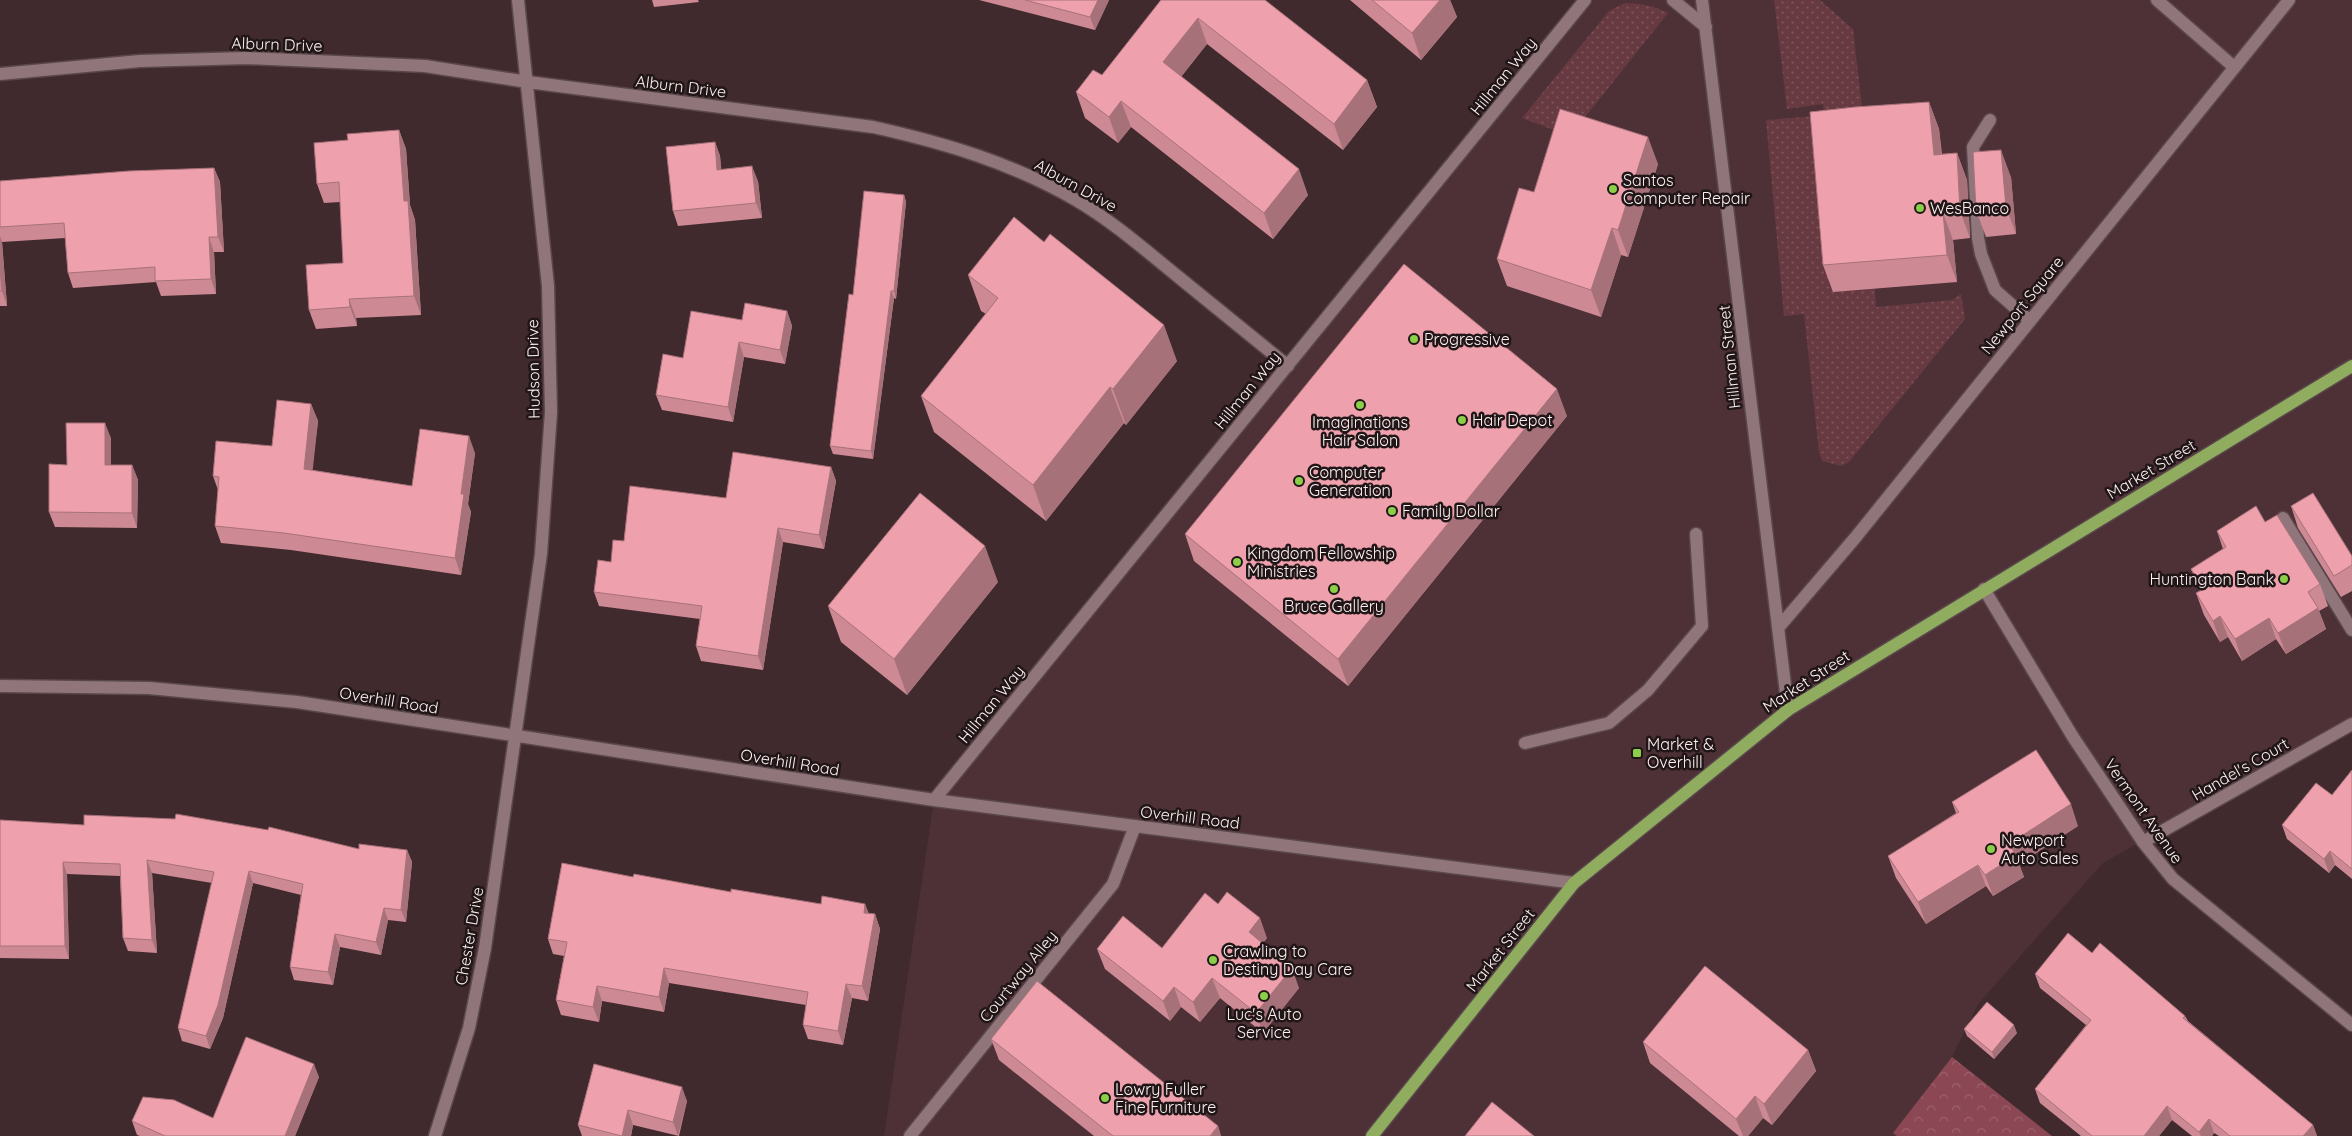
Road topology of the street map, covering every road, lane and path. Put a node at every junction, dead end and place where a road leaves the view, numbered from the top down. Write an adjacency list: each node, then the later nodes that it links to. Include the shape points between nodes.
1 (518, 0): 10 (street, Hudson Drive)
2 (1585, 0): 13 (street, Hillman Way)
3 (1672, 0): 7 (street)
4 (1702, 0): 7 (street, Hillman Street)
5 (2157, 0): 8 (street)
6 (2289, 0): 8 (street, Newport Square)
7 (1706, 27): 18 (street, Hillman Street)
8 (2234, 66): 12 (street, Newport Square)
9 (0, 74): 10 (street, Alburn Drive, via 140,61 247,58 425,66)
10 (528, 82): 13 (street, Alburn Drive, via 873,128 926,138 984,156 1068,196 1115,226); 23 (street, Hudson Drive, via 548,286 551,412 541,554)
11 (1990, 120): 12 (street, via 1973,147 1981,254 1995,290)
12 (2030, 321): 18 (street, Newport Square)
13 (1288, 366): 25 (street, Hillman Way)
14 (2352, 366): 17 (main road, Market Street)
15 (2283, 518): 19 (street)
16 (1696, 534): 24 (street, via 1702,626 1648,690 1609,723)
17 (1984, 589): 21 (main road, Market Street); 27 (street, Vermont Avenue, via 2073,737)
18 (1778, 628): 21 (street, Hillman Street)
19 (2352, 630)
20 (0, 686): 23 (street, Overhill Road, via 149,688 298,702)
21 (1788, 710): 28 (main road, Market Street)
22 (2352, 724): 27 (street, Handel's Court)
23 (515, 737): 25 (street, Overhill Road); 30 (street, Chester Drive, via 469,1028)
24 (1525, 743)
25 (934, 800): 26 (street, Overhill Road)
26 (1134, 826): 28 (street, Overhill Road); 31 (street, Courtway Alley, via 1113,884)
27 (2144, 842): 29 (street, Vermont Avenue, via 2173,880)
28 (1574, 883): 32 (main road, Market Street)
29 (2352, 1025)
30 (435, 1136)
31 (910, 1136)
32 (1372, 1136)

